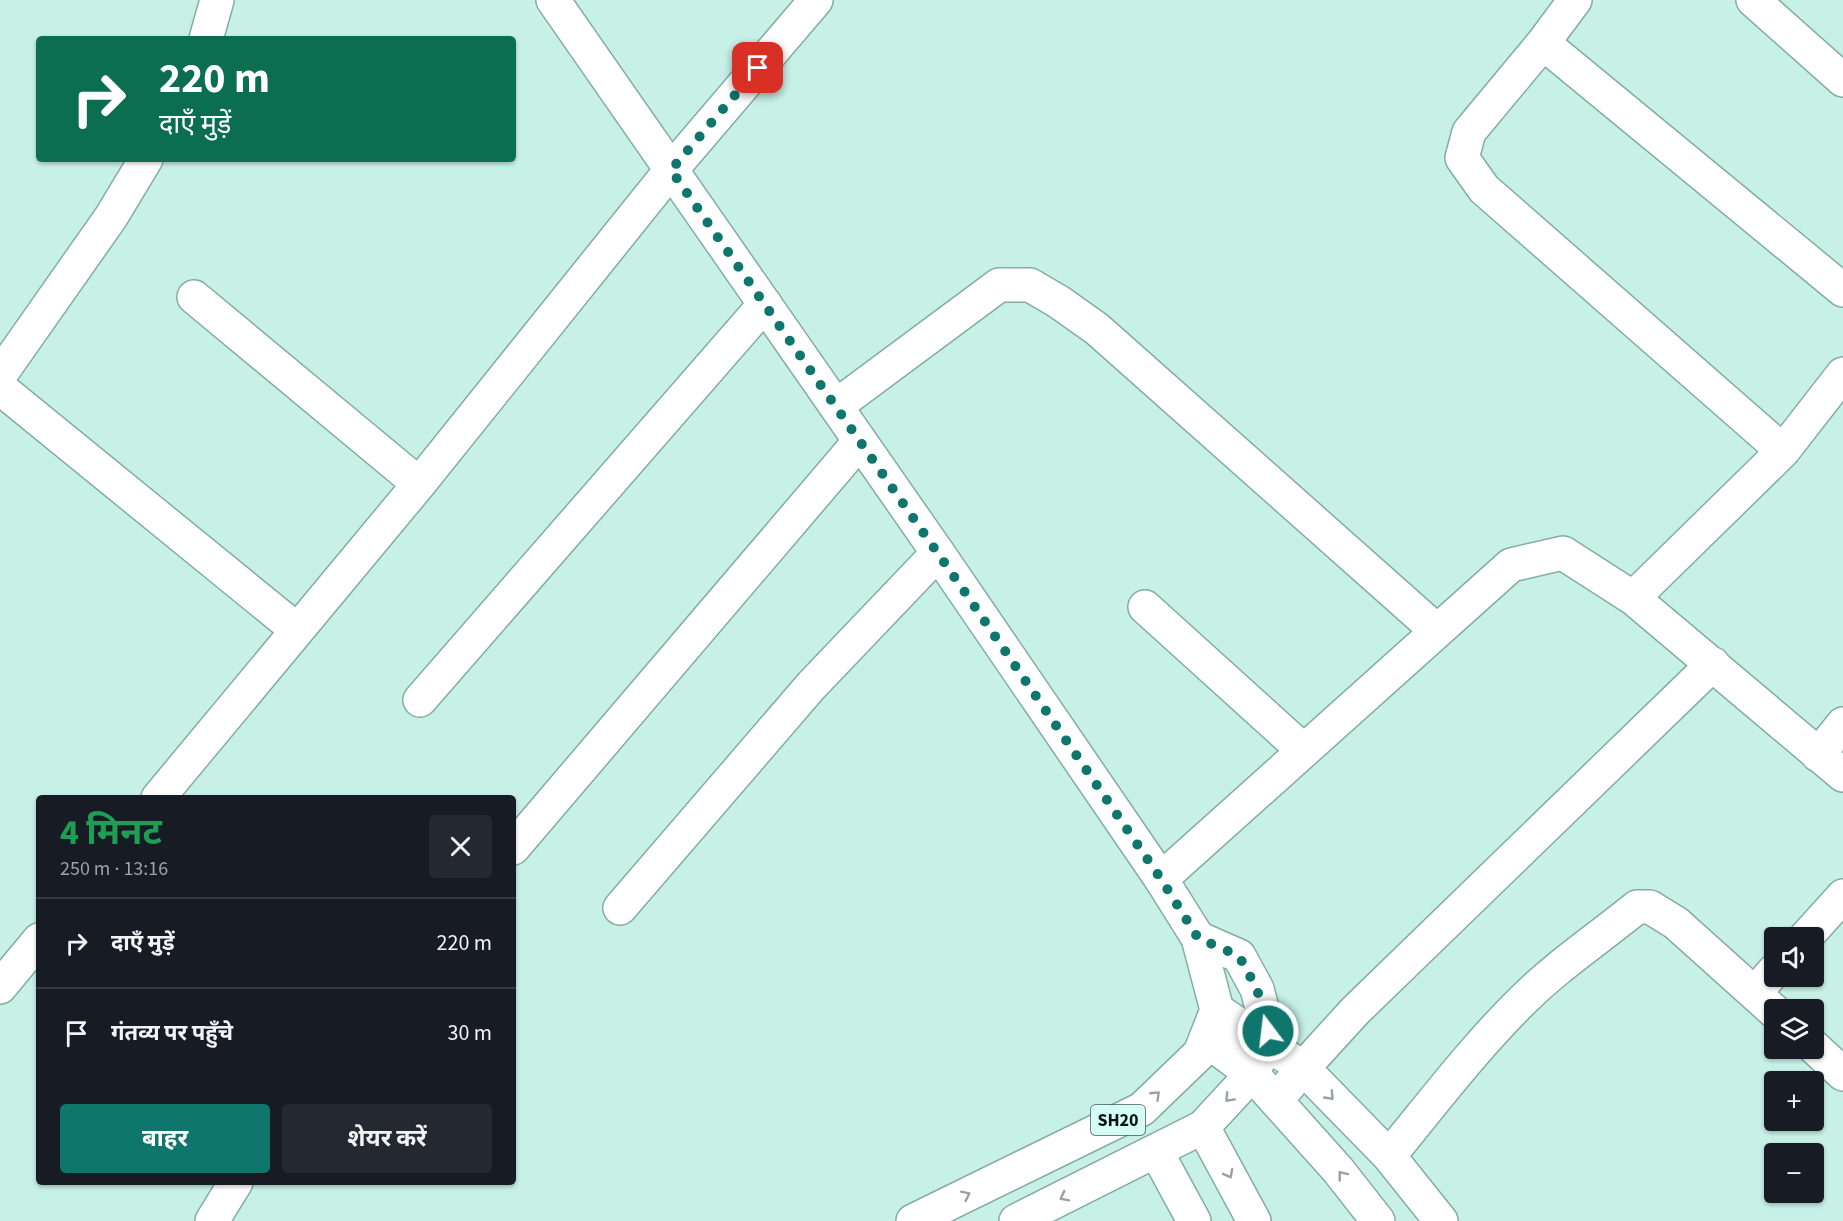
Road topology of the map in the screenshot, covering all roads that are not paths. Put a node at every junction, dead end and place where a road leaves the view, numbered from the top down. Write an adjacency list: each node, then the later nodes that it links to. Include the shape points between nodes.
1 (217, 0): 6 (street)
2 (552, 0): 10 (street)
3 (816, 0): 10 (street)
4 (1575, 0): 7 (street)
5 (1753, 0): 8 (street)
6 (207, 36)
7 (1543, 43): 11 (street); 19 (street, via 1469,132 1462,158 1484,189)
8 (1843, 80)
9 (145, 162): 15 (street)
10 (671, 170): 13 (street); 20 (street)
11 (1843, 290)
12 (194, 297): 20 (street)
13 (765, 304): 17 (street); 27 (street)
14 (1843, 374): 19 (street)
15 (0, 375)
16 (0, 388): 24 (street)
17 (836, 406): 18 (street); 25 (street, via 999,285 1030,285 1097,329)
18 (860, 441): 21 (street); 33 (street)
19 (1783, 451): 22 (street)
20 (419, 484): 24 (street)
21 (938, 553): 34 (street); 36 (street, via 811,686)
22 (1633, 598): 25 (street, via 1563,553 1511,565); 26 (street)
23 (1145, 607): 29 (street)
24 (297, 630): 32 (street)
25 (1437, 631): 29 (street)
26 (1713, 664): 30 (street); 46 (street, via 1355,1011)
27 (420, 700)
28 (1843, 724): 30 (street)
29 (1304, 751): 34 (street)
30 (1818, 755): 31 (street)
31 (1843, 775)
32 (160, 795)
33 (516, 844)
34 (1161, 879): 38 (street)
35 (1843, 896): 37 (street)
36 (620, 908)
37 (1815, 927)
38 (1198, 938): 42 (street); 44 (street, via 1239,956 1257,989 1268,1031)
39 (36, 944): 40 (street)
40 (0, 987)
41 (1768, 992): 52 (street, via 1676,923 1650,907 1637,908 1523,1000)
42 (1217, 1010): 43 (street, SH20); 44 (street)
43 (1206, 1040): 47 (street); 55 (street, SH20, one-way to 43, via 1142,1109 1200,1053)
44 (1267, 1043): 46 (street); 47 (street, SH20)
45 (1824, 1056): 48 (street)
46 (1303, 1068): 49 (street); 52 (street, one-way to 52)
47 (1252, 1074): 49 (street); 50 (street, SH20, one-way to 50)
48 (1843, 1074)
49 (1276, 1101): 59 (street, one-way to 49)
50 (1203, 1127): 51 (street, SH20); 58 (street, one-way to 58)
51 (1156, 1151): 56 (street, SH20, one-way to 56); 57 (street)
52 (1389, 1156): 60 (street)
53 (234, 1185): 54 (street)
54 (212, 1221)
55 (913, 1221)
56 (1016, 1221)
57 (1194, 1221)
58 (1254, 1221)
59 (1378, 1221)
60 (1441, 1221)

